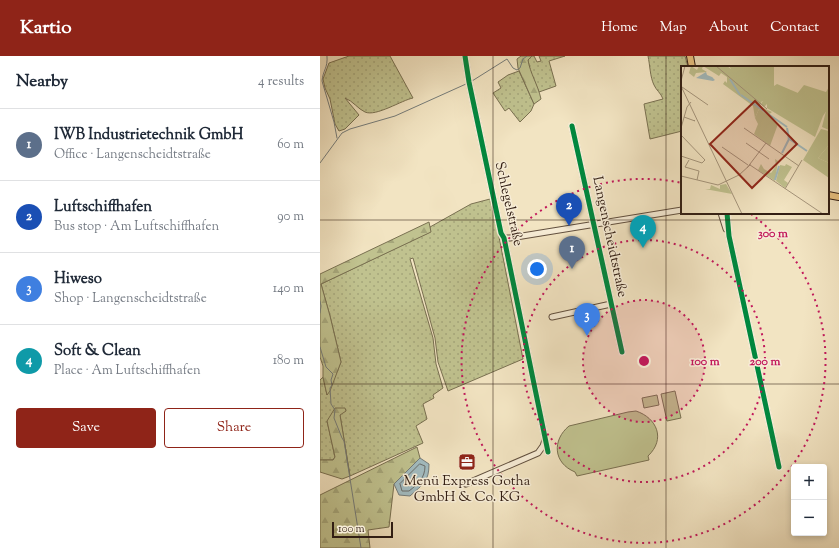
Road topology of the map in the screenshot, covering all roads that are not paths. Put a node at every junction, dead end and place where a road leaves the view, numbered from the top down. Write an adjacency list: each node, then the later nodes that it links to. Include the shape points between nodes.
1 (465, 56): 12 (street, Schlegelstraße)
2 (690, 56): 3 (main road)
3 (692, 66)
4 (572, 126): 10 (street, Langenscheidtstraße)
5 (829, 195): 6 (main road)
6 (839, 197)
7 (681, 210): 10 (street)
8 (721, 214): 11 (street)
9 (727, 214): 11 (street)
10 (594, 225): 12 (street); 13 (street, Langenscheidtstraße)
11 (729, 236): 18 (street)
12 (504, 238): 16 (street, Schlegelstraße)
13 (611, 304): 14 (street); 15 (street, Langenscheidtstraße)
14 (552, 317)
15 (622, 352)
16 (546, 438): 17 (street, Schlegelstraße); 19 (street, via 538,453)
17 (548, 452)
18 (779, 467)
19 (466, 484)

